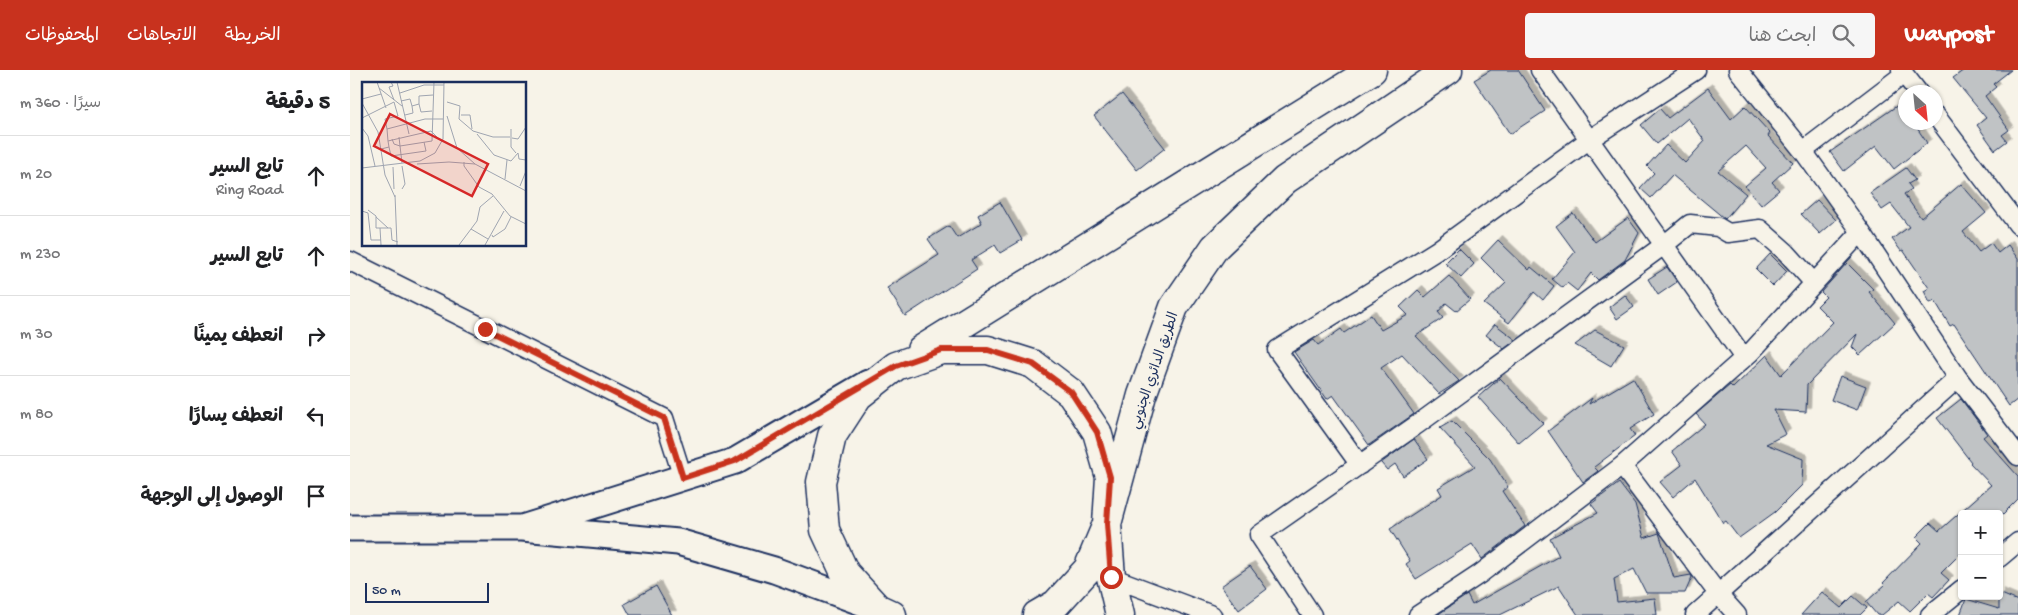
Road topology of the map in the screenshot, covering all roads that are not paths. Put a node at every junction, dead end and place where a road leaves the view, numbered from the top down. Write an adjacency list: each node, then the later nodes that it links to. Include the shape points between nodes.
1 (1372, 70): 17 (main road)
2 (1448, 70): 23 (main road, الطريق الدائري الجنوبي, via 1285,180 1215,247 1174,307 1142,395)
3 (1540, 70): 9 (street)
4 (1696, 70): 9 (street)
5 (1738, 70): 10 (street)
6 (1902, 72): 7 (street); 10 (street)
7 (1912, 85)
8 (1943, 125): 11 (street)
9 (1590, 139): 13 (street); 20 (street, via 1436,250 1277,350)
10 (1803, 151): 12 (street)
11 (2018, 225)
12 (1861, 232): 15 (street); 18 (street)
13 (1664, 245): 15 (street, via 1690,224 1718,226 1728,233 1760,229); 16 (street); 20 (street)
14 (350, 261): 22 (street, via 664,418)
15 (1814, 283): 16 (street)
16 (1744, 358): 21 (street)
17 (896, 366): 22 (street, via 735,461); 23 (main road, via 941,350 988,350 1033,364 1071,392 1097,432 1110,477); 31 (main road, via 858,396 832,436 821,482 825,530 845,573)
18 (1958, 378): 19 (street); 30 (street)
19 (2018, 456)
20 (1360, 465): 35 (street, via 1259,535)
21 (1622, 466): 30 (street); 36 (street, via 1480,574)
22 (683, 478): 25 (street)
23 (1107, 524): 28 (main road); 32 (main road, via 1088,568 1056,604)
24 (350, 528): 25 (street)
25 (522, 528): 31 (street, via 678,542 774,570)
26 (2018, 542): 27 (street)
27 (2003, 555)
28 (1111, 577): 33 (main road); 34 (street)
29 (1958, 592): 39 (street)
30 (1718, 595): 37 (street); 38 (street)
31 (885, 612)
32 (1038, 615)
33 (1120, 615)
34 (1212, 615)
35 (1312, 615)
36 (1418, 615)
37 (1695, 615)
38 (1737, 615)
39 (1930, 615)

